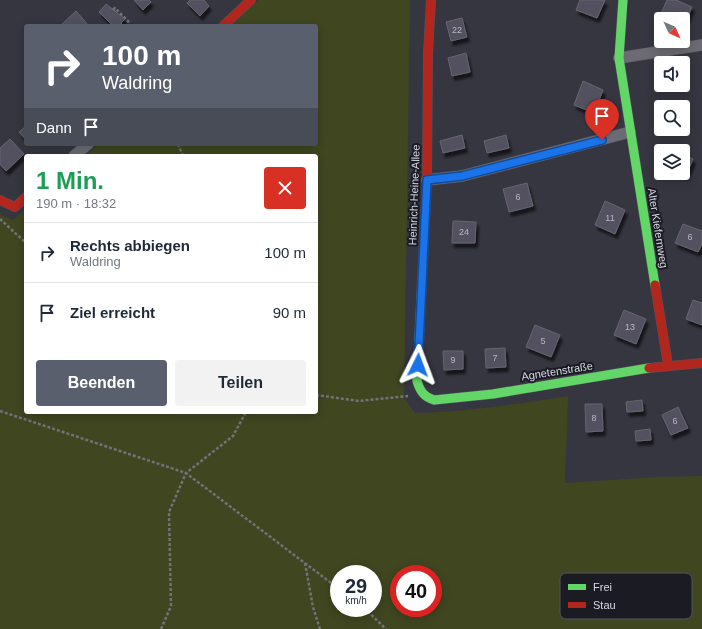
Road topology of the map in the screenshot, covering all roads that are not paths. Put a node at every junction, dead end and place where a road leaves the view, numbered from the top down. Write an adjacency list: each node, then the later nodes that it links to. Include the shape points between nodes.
1 (251, 0): 4 (street)
2 (431, 0): 10 (street, Heinrich-Heine-Allee)
3 (623, 0): 6 (street, Alter Kiefernweg)
4 (225, 24)
5 (702, 45): 6 (street)
6 (619, 58): 7 (street, Alter Kiefernweg)
7 (630, 132): 10 (street, via 462,176); 14 (street, Alter Kiefernweg)
8 (86, 146): 9 (street)
9 (76, 154)
10 (427, 180): 15 (street, Heinrich-Heine-Allee, via 417,381)
11 (24, 199): 12 (street, via 15,207)
12 (0, 200)
13 (702, 363): 14 (street, Agnetenstraße)
14 (668, 365): 15 (street, Agnetenstraße, via 486,395 434,400 426,398)
15 (420, 391)

